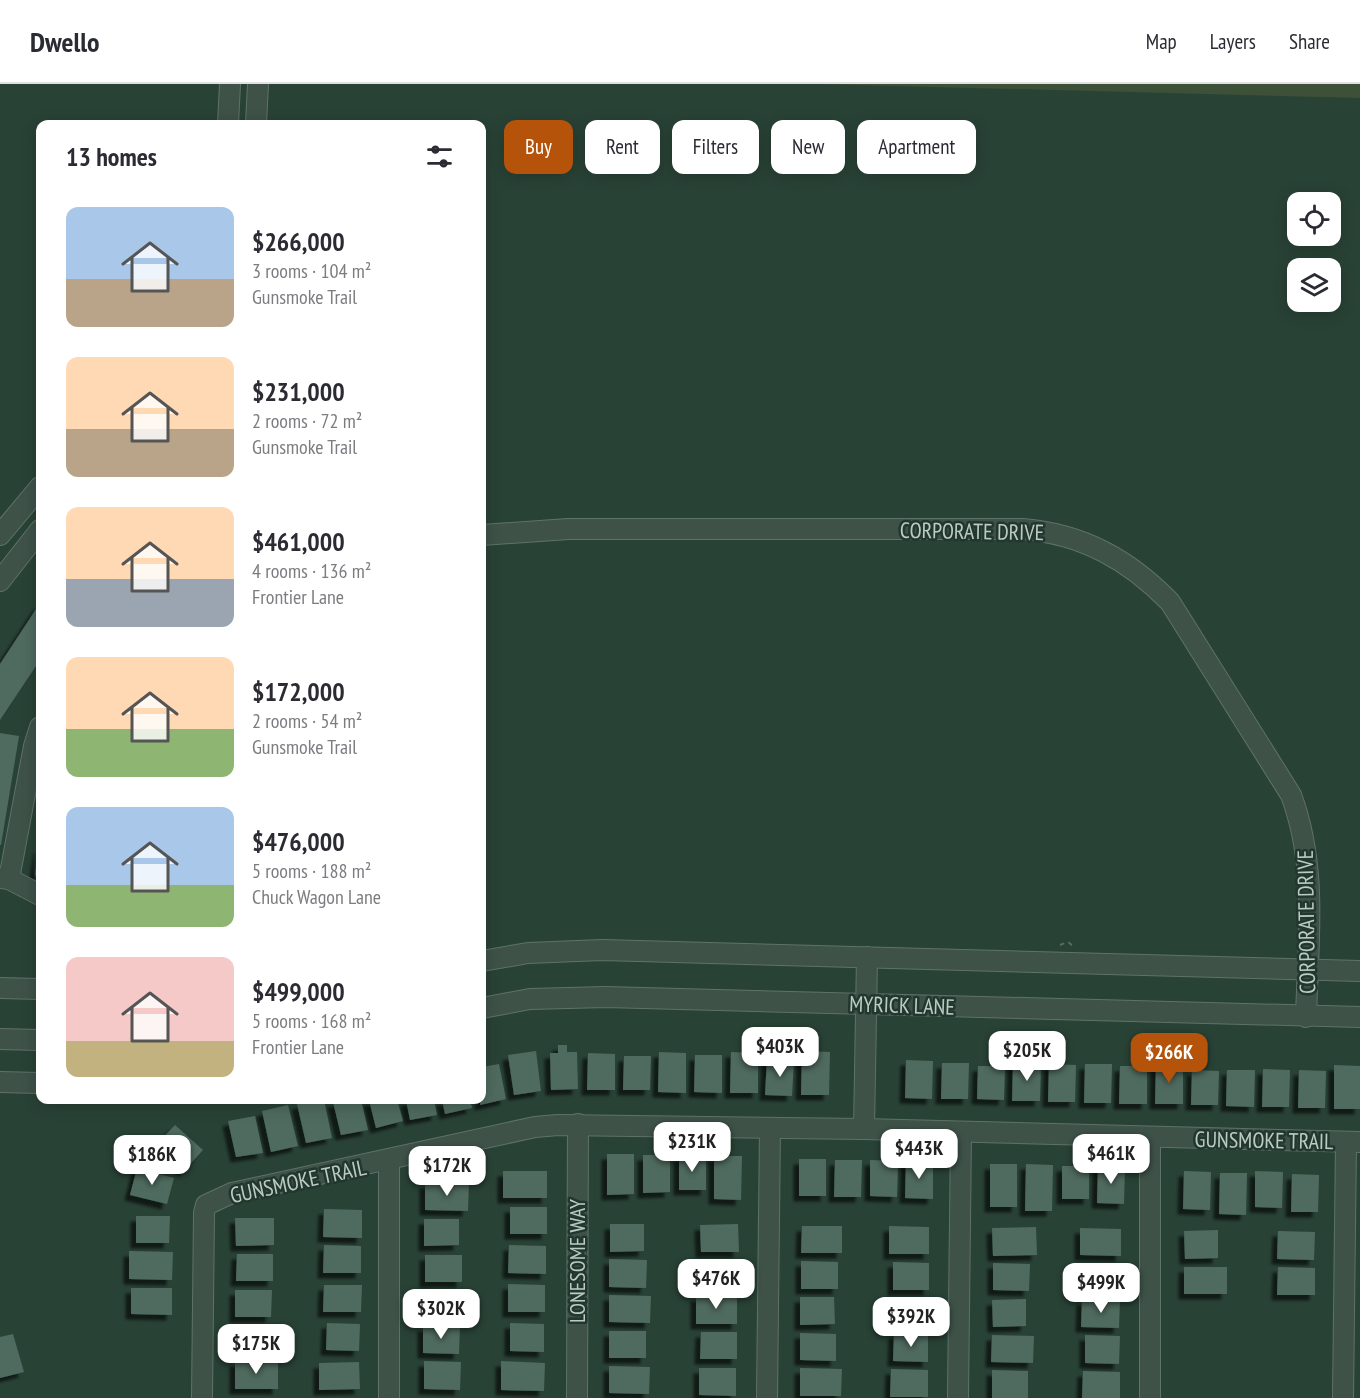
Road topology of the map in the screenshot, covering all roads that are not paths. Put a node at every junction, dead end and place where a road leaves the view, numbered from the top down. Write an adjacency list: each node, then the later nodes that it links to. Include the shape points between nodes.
1 (230, 84): 3 (street)
2 (258, 84): 4 (street)
3 (228, 120)
4 (256, 120)
5 (36, 492): 8 (street)
6 (36, 535): 9 (street)
7 (486, 535): 15 (street, CORPORATE DRIVE, via 568,529 1023,529 1055,533 1101,549 1132,567 1170,602 1291,795 1302,827 1309,868)
8 (0, 536)
9 (0, 581)
10 (36, 740): 11 (street)
11 (4, 879): 12 (street)
12 (36, 893)
13 (867, 957): 14 (street, MYRICK LANE, via 602,950); 15 (street, MYRICK LANE); 19 (street)
14 (486, 960)
15 (1307, 969): 16 (street, MYRICK LANE); 21 (street, CORPORATE DRIVE)
16 (1360, 971)
17 (0, 988): 18 (street)
18 (36, 989)
19 (866, 1004): 20 (street, MYRICK LANE, via 551,997); 21 (street, MYRICK LANE); 29 (street)
20 (486, 1007)
21 (1306, 1017): 22 (street, MYRICK LANE)
22 (1360, 1017)
23 (0, 1039): 24 (street)
24 (36, 1040)
25 (0, 1082): 26 (street)
26 (36, 1083)
27 (578, 1124): 28 (street, GUNSMOKE TRAIL); 33 (street, GUNSMOKE TRAIL, via 535,1127); 36 (street, LONESOME WAY)
28 (770, 1128): 29 (street, GUNSMOKE TRAIL); 37 (street)
29 (864, 1129): 30 (street, GUNSMOKE TRAIL)
30 (961, 1132): 31 (street, GUNSMOKE TRAIL); 38 (street)
31 (1150, 1137): 32 (street, GUNSMOKE TRAIL); 39 (street)
32 (1353, 1142): 40 (street)
33 (389, 1161): 34 (street, GUNSMOKE TRAIL, via 232,1194 206,1205); 35 (street)
34 (202, 1398)
35 (389, 1398)
36 (577, 1398)
37 (766, 1398)
38 (958, 1398)
39 (1150, 1398)
40 (1343, 1398)

